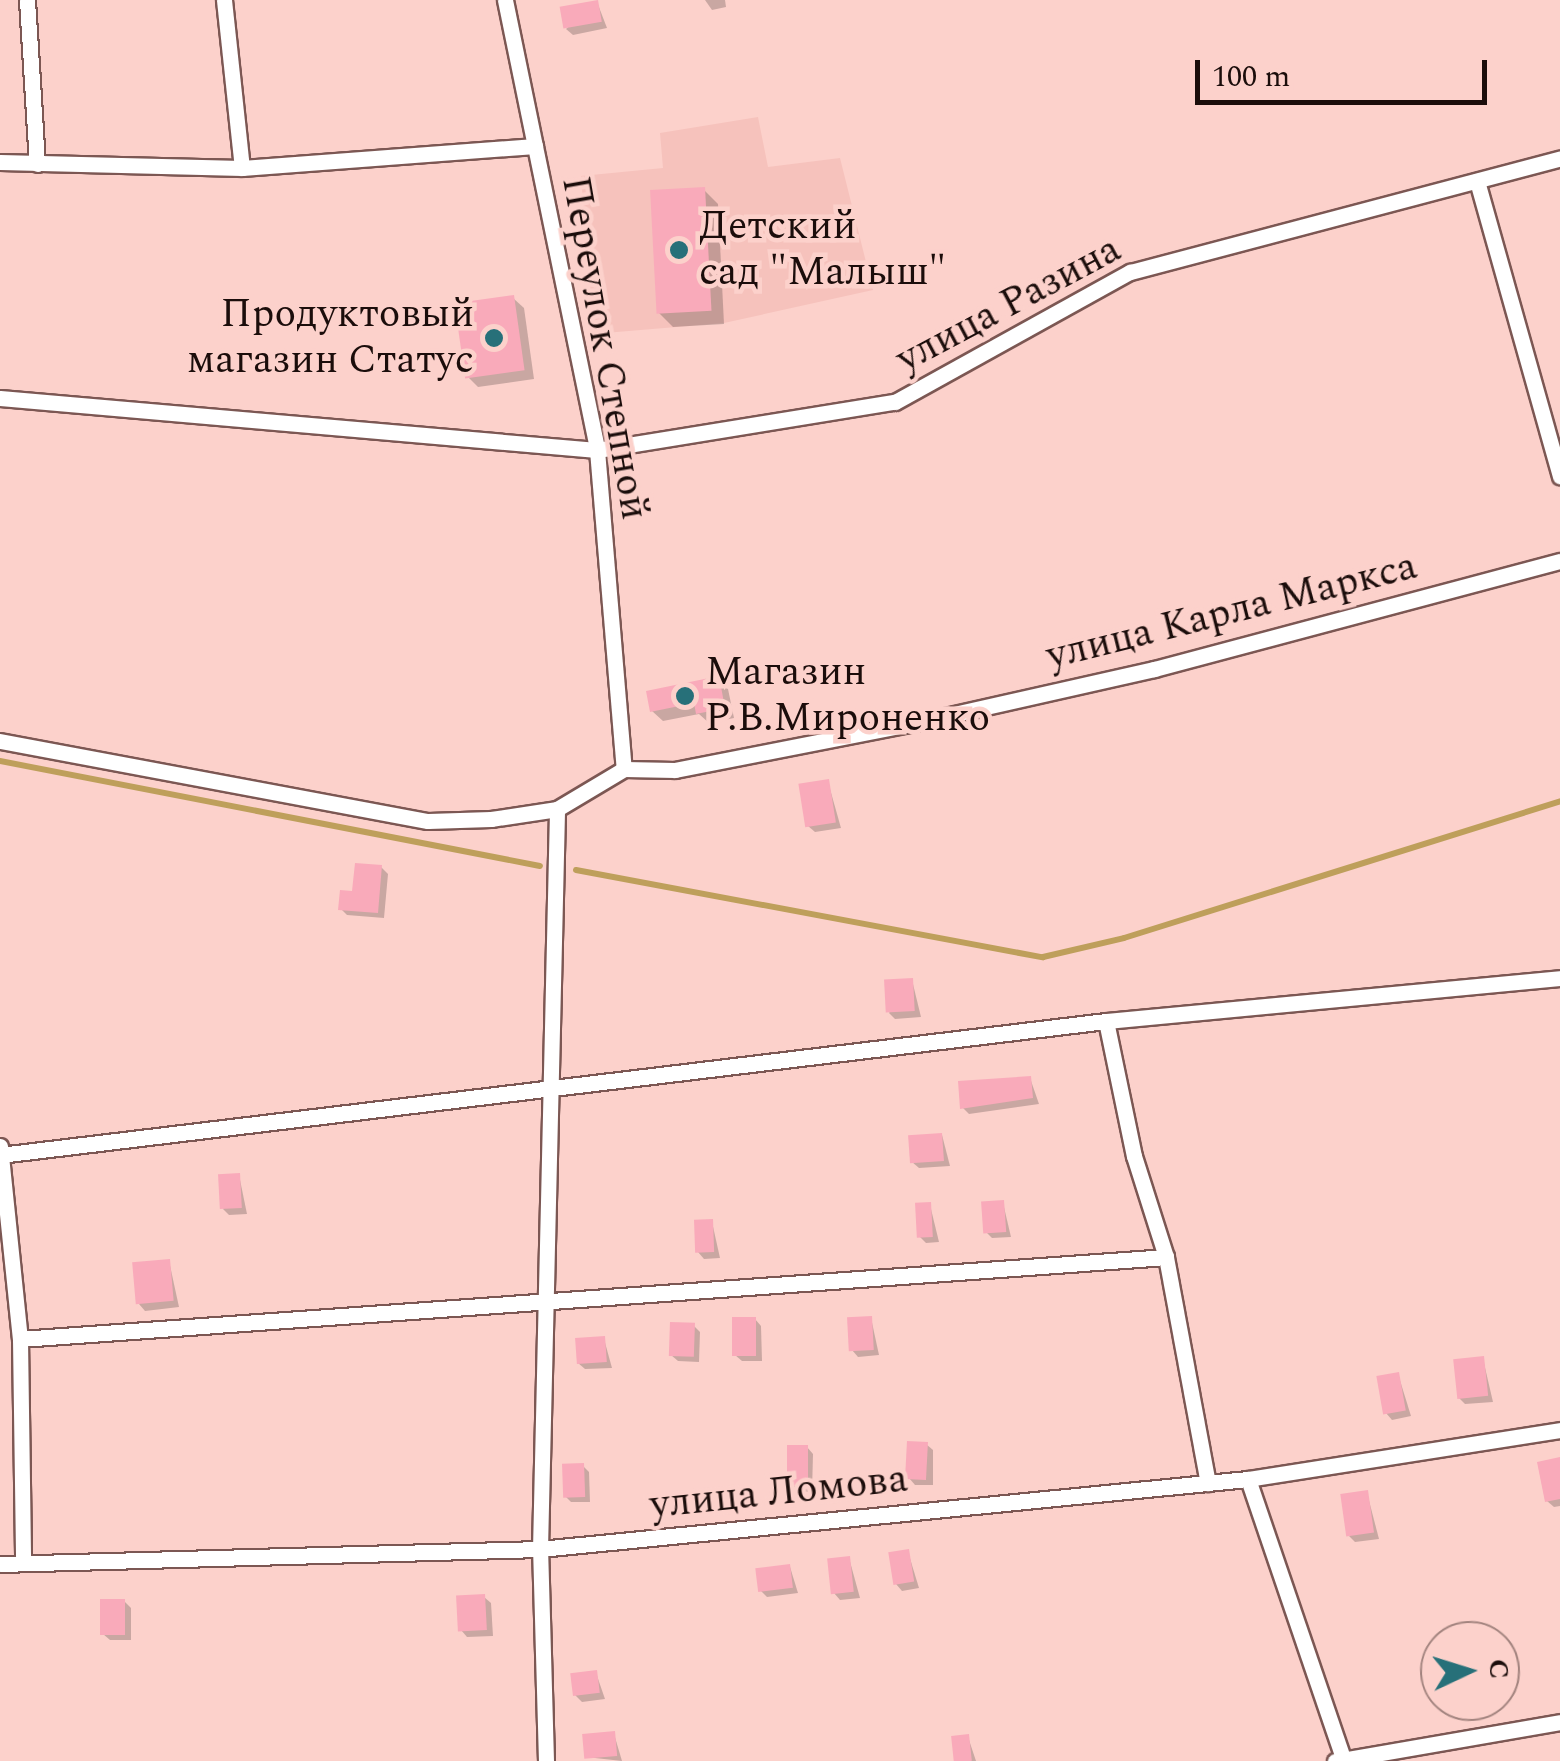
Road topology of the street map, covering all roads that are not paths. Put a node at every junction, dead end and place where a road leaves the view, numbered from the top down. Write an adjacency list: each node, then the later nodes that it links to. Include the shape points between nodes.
1 (28, 0): 7 (street)
2 (224, 0): 8 (street)
3 (504, 0): 4 (street, Переулок Степной)
4 (534, 146): 8 (street); 11 (street, Переулок Степной)
5 (1560, 158): 9 (street, улица Разина)
6 (0, 162): 7 (street)
7 (37, 164): 8 (street)
8 (242, 168)
9 (1477, 181): 11 (street, улица Разина, via 1130,272 895,402); 12 (street)
10 (0, 398): 11 (street, улица Разина)
11 (597, 450): 15 (street, Переулок Степной)
12 (1560, 476)
13 (1560, 562): 15 (street, улица Карла Маркса, via 919,722 675,770)
14 (0, 741): 16 (street, via 428,821)
15 (624, 769): 16 (street)
16 (558, 809): 19 (street)
17 (1560, 978): 18 (street)
18 (1106, 1021): 19 (street); 21 (street, via 1134,1156)
19 (555, 1090): 20 (street); 22 (street)
20 (0, 1152): 23 (street)
21 (1166, 1258): 22 (street); 26 (street)
22 (548, 1298): 23 (street); 27 (street)
23 (20, 1340): 29 (street)
24 (1560, 1430): 25 (street, улица Ломова)
25 (1248, 1479): 26 (street, улица Ломова); 31 (street)
26 (1208, 1483): 27 (street, улица Ломова)
27 (540, 1549): 29 (street, улица Ломова); 32 (street)
28 (0, 1564): 29 (street, улица Ломова)
29 (23, 1564)
30 (1560, 1722): 31 (street)
31 (1344, 1760): 33 (street)
32 (546, 1761)
33 (1335, 1761)

